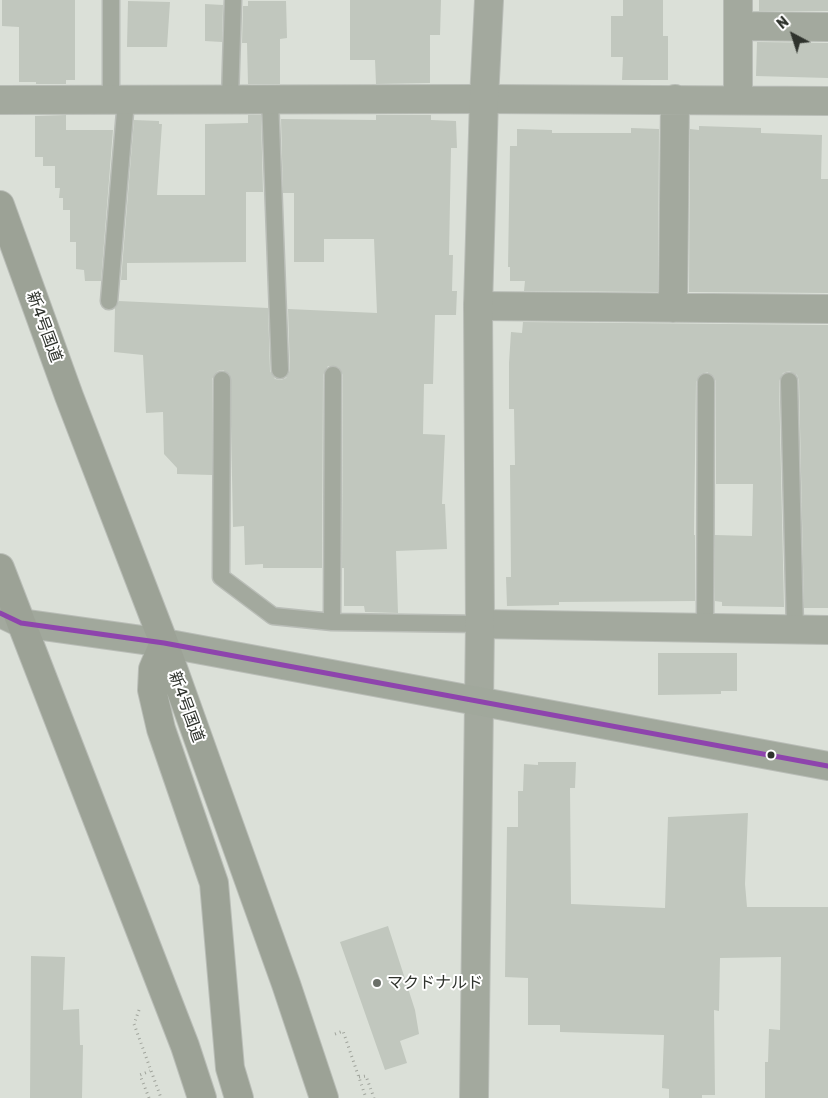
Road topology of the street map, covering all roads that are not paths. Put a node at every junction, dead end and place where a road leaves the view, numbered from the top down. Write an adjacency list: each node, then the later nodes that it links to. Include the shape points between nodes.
1 (111, 0): 11 (lane)
2 (233, 0): 7 (lane)
3 (489, 0): 6 (street)
4 (738, 13): 5 (street); 12 (street)
5 (828, 27)
6 (484, 98): 8 (street); 9 (street); 16 (street)
7 (230, 99): 8 (street); 11 (street)
8 (270, 99): 19 (lane)
9 (675, 99): 12 (street); 17 (street)
10 (0, 100): 11 (street)
11 (118, 100): 15 (lane)
12 (738, 100): 13 (street)
13 (828, 101)
14 (0, 205): 31 (highway, 新4号国道)
15 (109, 301)
16 (478, 306): 17 (street); 27 (street)
17 (673, 308): 18 (street)
18 (828, 309)
19 (280, 370)
20 (333, 375): 26 (lane)
21 (222, 380): 26 (lane, via 221,577 273,616)
22 (789, 381): 29 (lane)
23 (706, 382): 28 (lane)
24 (0, 568): 25 (highway)
25 (7, 621): 31 (main road); 34 (highway, via 185,1046)
26 (332, 622): 27 (lane)
27 (480, 624): 28 (street); 32 (street)
28 (705, 628): 29 (street)
29 (795, 630): 30 (street)
30 (828, 630)
31 (164, 643): 32 (main road); 35 (highway, via 153,669 152,690 160,729 214,884 230,1068); 36 (highway, 新4号国道)
32 (478, 703): 33 (main road); 37 (street)
33 (828, 766)
34 (202, 1098)
35 (239, 1098)
36 (324, 1098)
37 (474, 1098)

